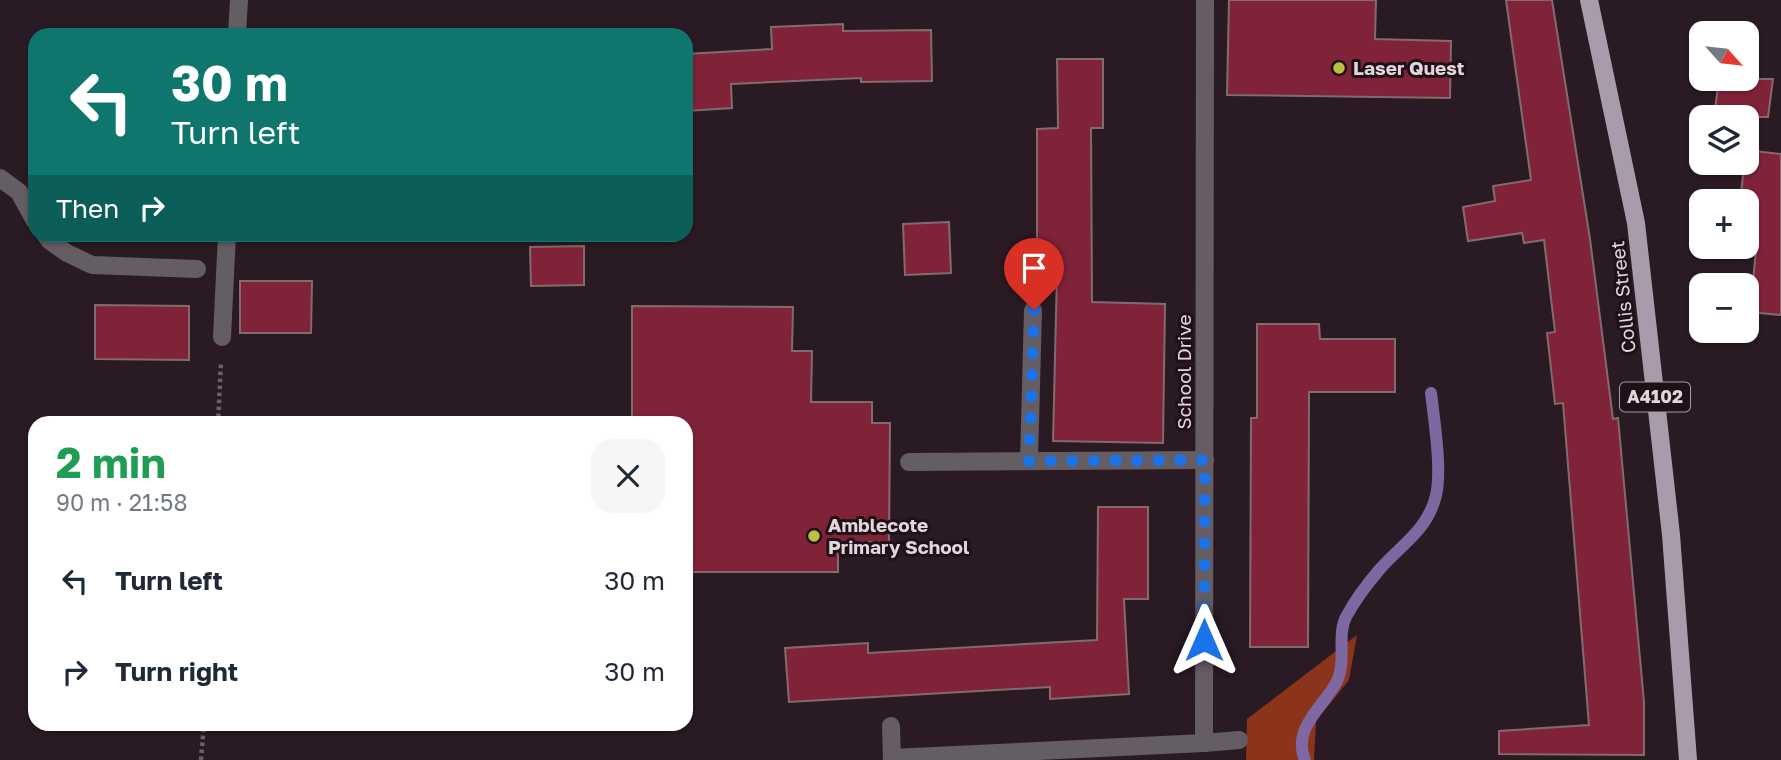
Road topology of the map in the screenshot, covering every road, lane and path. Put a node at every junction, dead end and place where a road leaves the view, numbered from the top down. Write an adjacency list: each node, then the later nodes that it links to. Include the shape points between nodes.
1 (239, 0): 4 (street)
2 (1205, 0): 13 (street, School Drive)
3 (1589, 0): 22 (main road, Collis Street / A4102, via 1636,223 1671,535)
4 (237, 28)
5 (0, 178): 6 (street, via 19,192)
6 (28, 208)
7 (51, 242): 9 (street, via 92,265)
8 (227, 242): 11 (street)
9 (197, 269)
10 (1034, 310): 14 (street)
11 (222, 337): 12 (path)
12 (218, 416)
13 (1205, 460): 14 (street); 19 (street, School Drive)
14 (1029, 461): 15 (street)
15 (909, 462)
16 (891, 726): 20 (street)
17 (203, 731): 21 (path)
18 (1239, 740): 19 (street)
19 (1204, 743): 20 (street)
20 (892, 759)
21 (201, 760)
22 (1688, 760)

